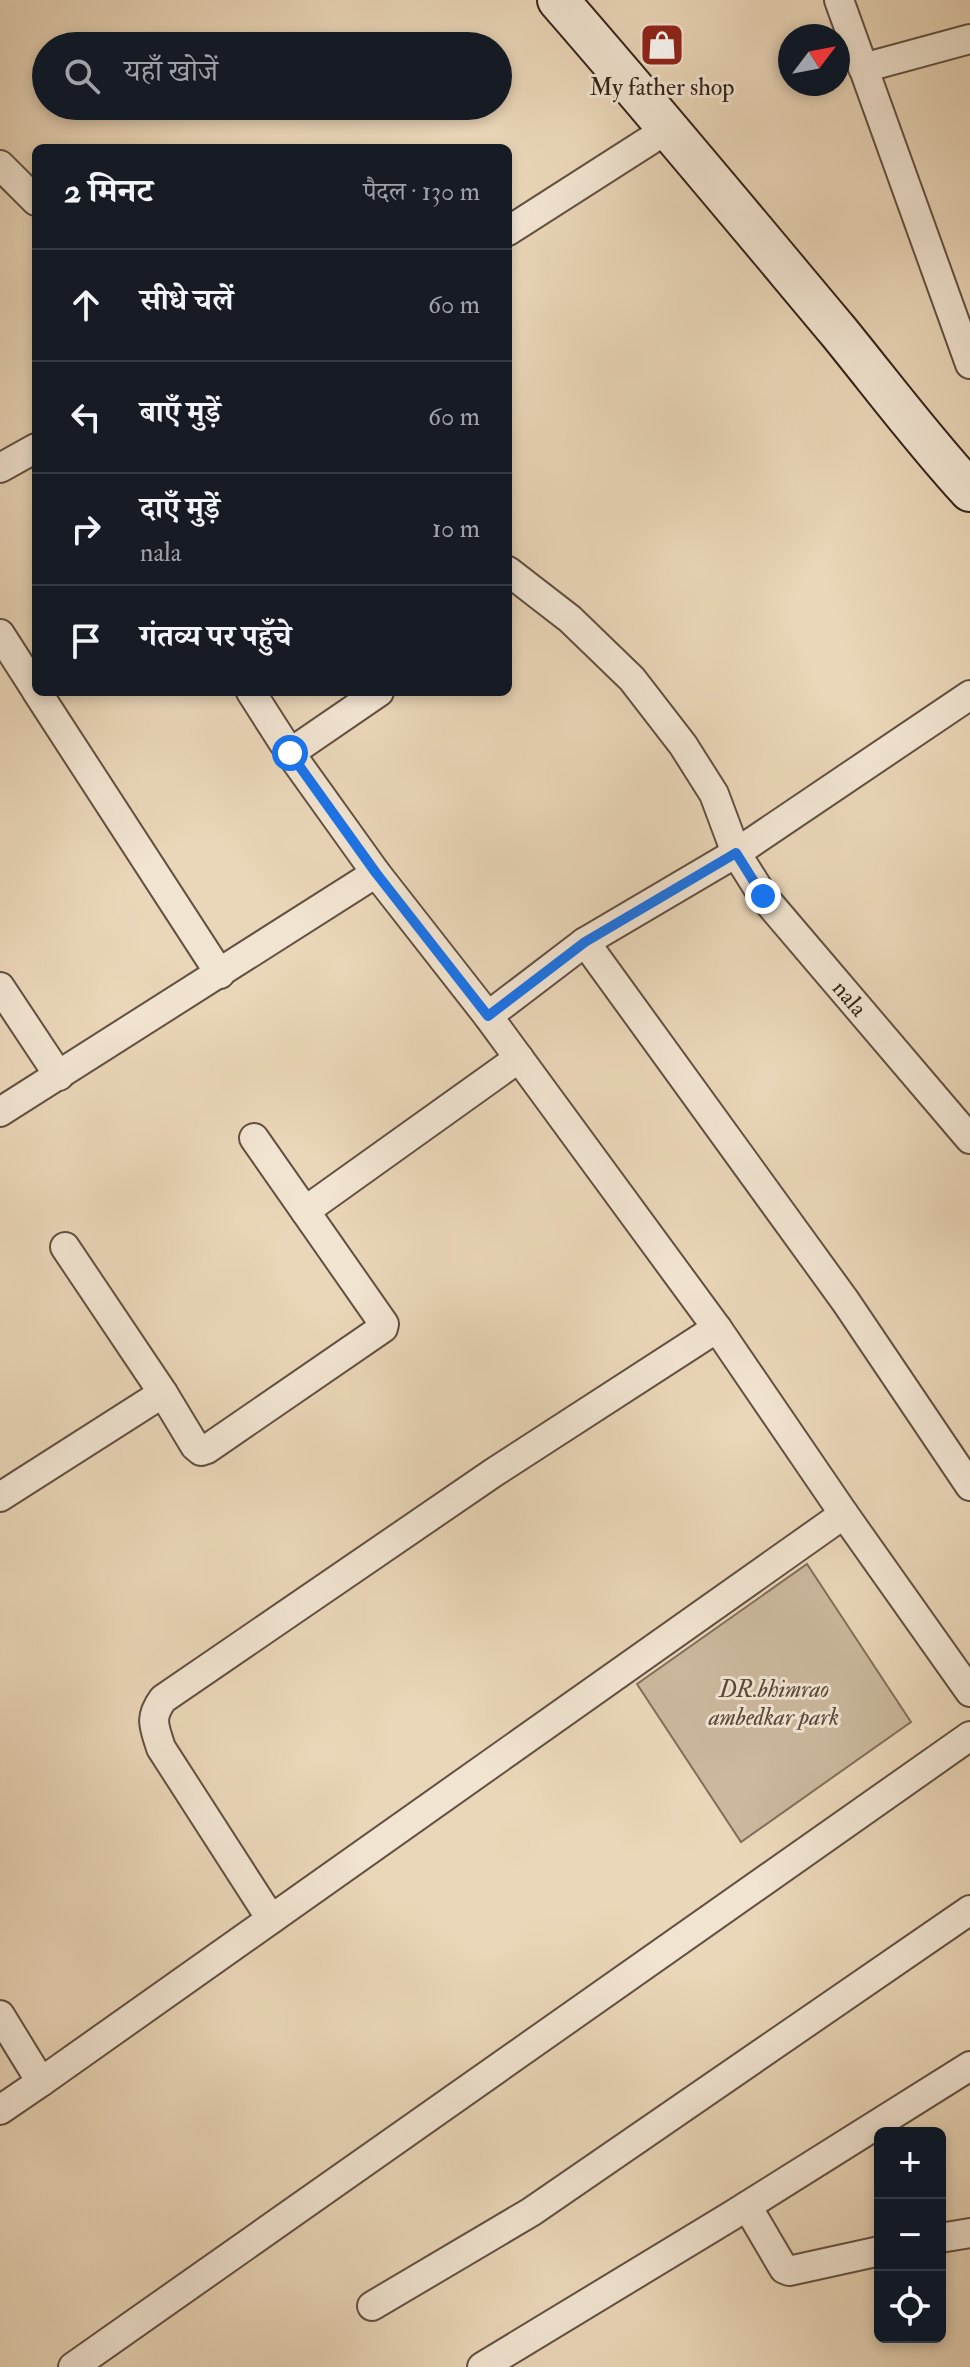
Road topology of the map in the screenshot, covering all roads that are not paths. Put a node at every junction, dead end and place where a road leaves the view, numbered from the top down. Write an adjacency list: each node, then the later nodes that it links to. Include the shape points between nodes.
1 (558, 0): 5 (main road)
2 (839, 0): 4 (street)
3 (970, 39): 4 (street)
4 (863, 68): 9 (street)
5 (669, 128): 8 (street); 12 (main road)
6 (0, 165): 7 (street)
7 (32, 197)
8 (512, 228)
9 (970, 364)
10 (32, 450): 11 (street)
11 (0, 468)
12 (970, 491)
13 (512, 574): 21 (street, nala, via 570,619 632,679 714,794)
14 (0, 634): 15 (street)
15 (32, 683)
16 (970, 695): 21 (street)
17 (40, 696): 24 (street)
18 (254, 696): 20 (street)
19 (373, 696): 20 (street)
20 (290, 753): 22 (street)
21 (736, 853): 23 (street); 31 (street, nala, via 763,896)
22 (376, 873): 24 (street); 26 (street)
23 (585, 942): 26 (street); 36 (street, via 846,1302)
24 (220, 974): 28 (street)
25 (0, 987): 28 (street)
26 (488, 1016): 27 (street)
27 (519, 1058): 32 (street); 34 (street)
28 (59, 1076): 29 (street)
29 (0, 1112)
30 (254, 1138): 32 (street)
31 (970, 1139)
32 (305, 1211): 35 (street, via 382,1318 383,1328 201,1451)
33 (65, 1247): 35 (street)
34 (717, 1328): 38 (street); 42 (street, via 493,1473 163,1699 153,1725 161,1748)
35 (163, 1393): 37 (street)
36 (970, 1486)
37 (0, 1497)
38 (844, 1514): 39 (street); 42 (street)
39 (970, 1692)
40 (970, 1736): 51 (street)
41 (970, 1910): 49 (street, via 531,2212)
42 (271, 1919): 45 (street)
43 (0, 2015): 45 (street)
44 (970, 2066): 47 (street)
45 (41, 2082): 46 (street)
46 (0, 2110)
47 (747, 2206): 48 (street, via 789,2271); 50 (street)
48 (874, 2252)
49 (372, 2306)
50 (525, 2356): 52 (street)
51 (73, 2367)
52 (482, 2367)

